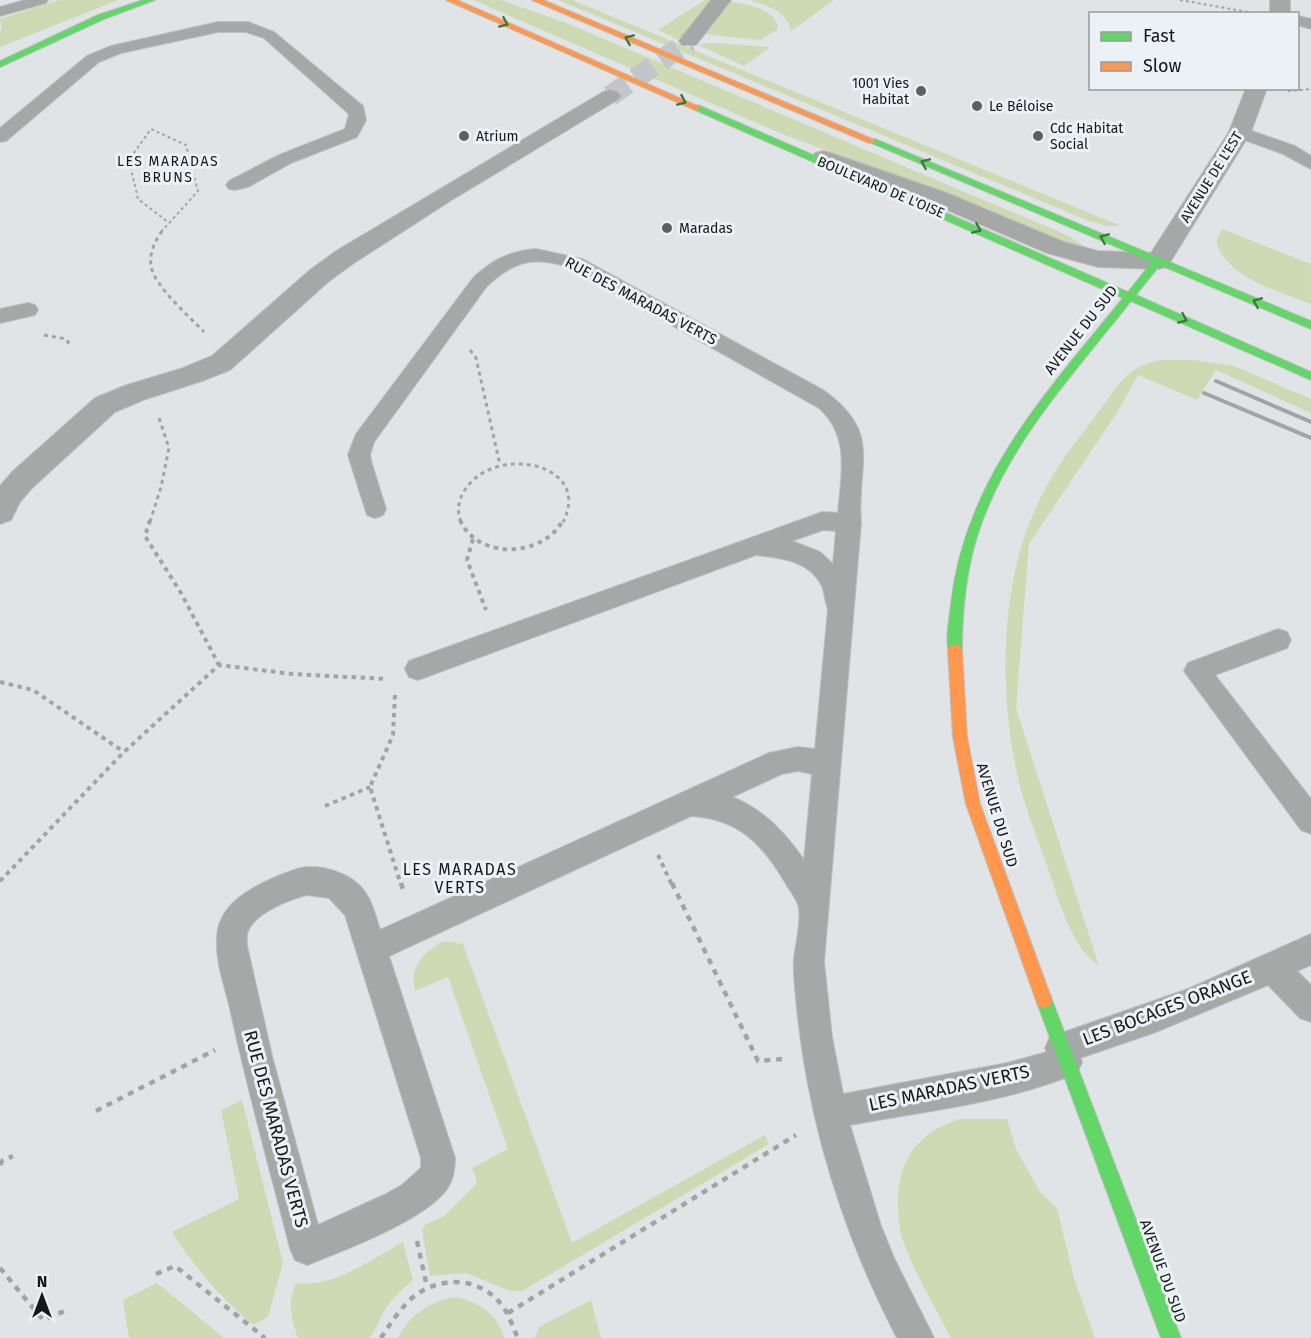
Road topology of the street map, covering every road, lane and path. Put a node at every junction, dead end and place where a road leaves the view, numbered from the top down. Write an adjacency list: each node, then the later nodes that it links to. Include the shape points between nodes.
1 (41, 0): 7 (lane)
2 (151, 0): 10 (main road, via 101,17)
3 (450, 0): 15 (main road, BOULEVARD DE L'OISE, one-way to 15)
4 (536, 0): 19 (main road, one-way to 4)
5 (721, 0): 9 (street)
6 (1180, 0): 8 (path)
7 (0, 12)
8 (1247, 12)
9 (689, 42)
10 (0, 64)
11 (1256, 90): 13 (street, AVENUE DE L'EST)
12 (610, 96): 26 (street, via 345,258 319,276)
13 (1240, 132): 16 (lane, via 1289,150); 19 (street, AVENUE DE L'EST)
14 (0, 137): 17 (lane, via 82,66 103,54 208,28 248,27 269,35 357,110 358,117 351,133 288,157 257,177)
15 (776, 142): 19 (street, via 939,198 1056,248 1098,259); 20 (main road, BOULEVARD DE L'OISE, one-way to 20)
16 (1311, 164)
17 (235, 185)
18 (168, 222): 18 (path, via 198,191 186,145 151,129 129,160 138,199); 26 (path, via 158,235 149,269 211,339)
19 (1158, 261): 20 (main road, AVENUE DU SUD); 25 (main road, one-way to 19)
20 (1129, 295): 21 (main road); 27 (main road, BOULEVARD DE L'OISE, one-way to 27); 58 (main road, AVENUE DU SUD, via 1044,404 1003,467 973,533 955,616 956,704 973,804)
21 (1160, 295)
22 (28, 310): 23 (lane)
23 (0, 316)
24 (450, 322): 29 (path, via 476,358); 30 (lane, RUE DES MARADAS VERTS, via 361,446 360,460); 32 (lane, RUE DES MARADAS VERTS, via 480,282 505,261 543,255 574,263 832,406 843,417 853,449)
25 (1311, 325)
26 (234, 352): 28 (street, via 207,371)
27 (1311, 376)
28 (150, 388): 31 (street, via 105,405 22,480); 38 (path, via 169,448 145,536)
29 (500, 465): 33 (path, via 483,472 464,488 460,498 460,523); 33 (path, via 518,462 556,475 566,488 568,514 553,535 531,546 511,550)
30 (375, 509)
31 (0, 512)
32 (849, 523): 34 (lane, RUE DES MARADAS VERTS, via 826,520); 35 (lane, RUE DES MARADAS VERTS)
33 (473, 539): 36 (path, via 467,560)
34 (752, 546): 35 (lane, RUE DES MARADAS VERTS, via 790,550 822,568 834,583); 36 (lane, RUE DES MARADAS VERTS)
35 (840, 621): 43 (lane, RUE DES MARADAS VERTS)
36 (496, 639): 39 (lane, RUE DES MARADAS VERTS)
37 (1278, 640): 47 (lane, via 1197,671)
38 (219, 665): 40 (path, via 293,674); 42 (path)
39 (418, 669): 40 (path)
40 (396, 679): 44 (path, via 393,735)
41 (0, 682): 42 (path, via 33,690)
42 (124, 752): 49 (path)
43 (827, 764): 45 (lane, via 785,760); 50 (lane, RUE DES MARADAS VERTS)
44 (370, 787): 46 (path); 51 (path)
45 (691, 803): 48 (lane); 50 (lane, via 719,804 759,828 797,873)
46 (325, 806)
47 (1311, 821)
48 (644, 825): 51 (lane); 57 (path, via 758,1061)
49 (0, 881)
50 (814, 907): 57 (lane, RUE DES MARADAS VERTS, via 809,962)
51 (416, 928): 52 (lane)
52 (371, 949): 56 (lane, RUE DES MARADAS VERTS, via 352,897 332,884 292,884 252,906 233,928 232,947); 56 (lane, RUE DES MARADAS VERTS, via 438,1158 437,1174 408,1200 307,1248)
53 (1311, 949): 54 (lane, LES BOCAGES ORANGE)
54 (1272, 968): 55 (lane); 58 (lane, LES BOCAGES ORANGE)
55 (1311, 1007)
56 (251, 1032): 59 (path)
57 (819, 1055): 60 (lane, RUE DES MARADAS VERTS)
58 (1063, 1055): 60 (lane, LES MARADAS VERTS, via 1008,1079); 71 (main road, AVENUE DU SUD)
59 (96, 1112)
60 (832, 1113): 66 (path); 70 (lane, RUE DES MARADAS VERTS, via 860,1217)
61 (13, 1156): 62 (path)
62 (0, 1165)
63 (0, 1268): 65 (path, via 43,1320)
64 (156, 1274): 67 (path, via 175,1266)
65 (67, 1310)
66 (508, 1313): 68 (path, via 480,1286 448,1281 417,1292 391,1320); 69 (path)
67 (265, 1338)
68 (381, 1338)
69 (518, 1338)
70 (916, 1338)
71 (1171, 1338)

